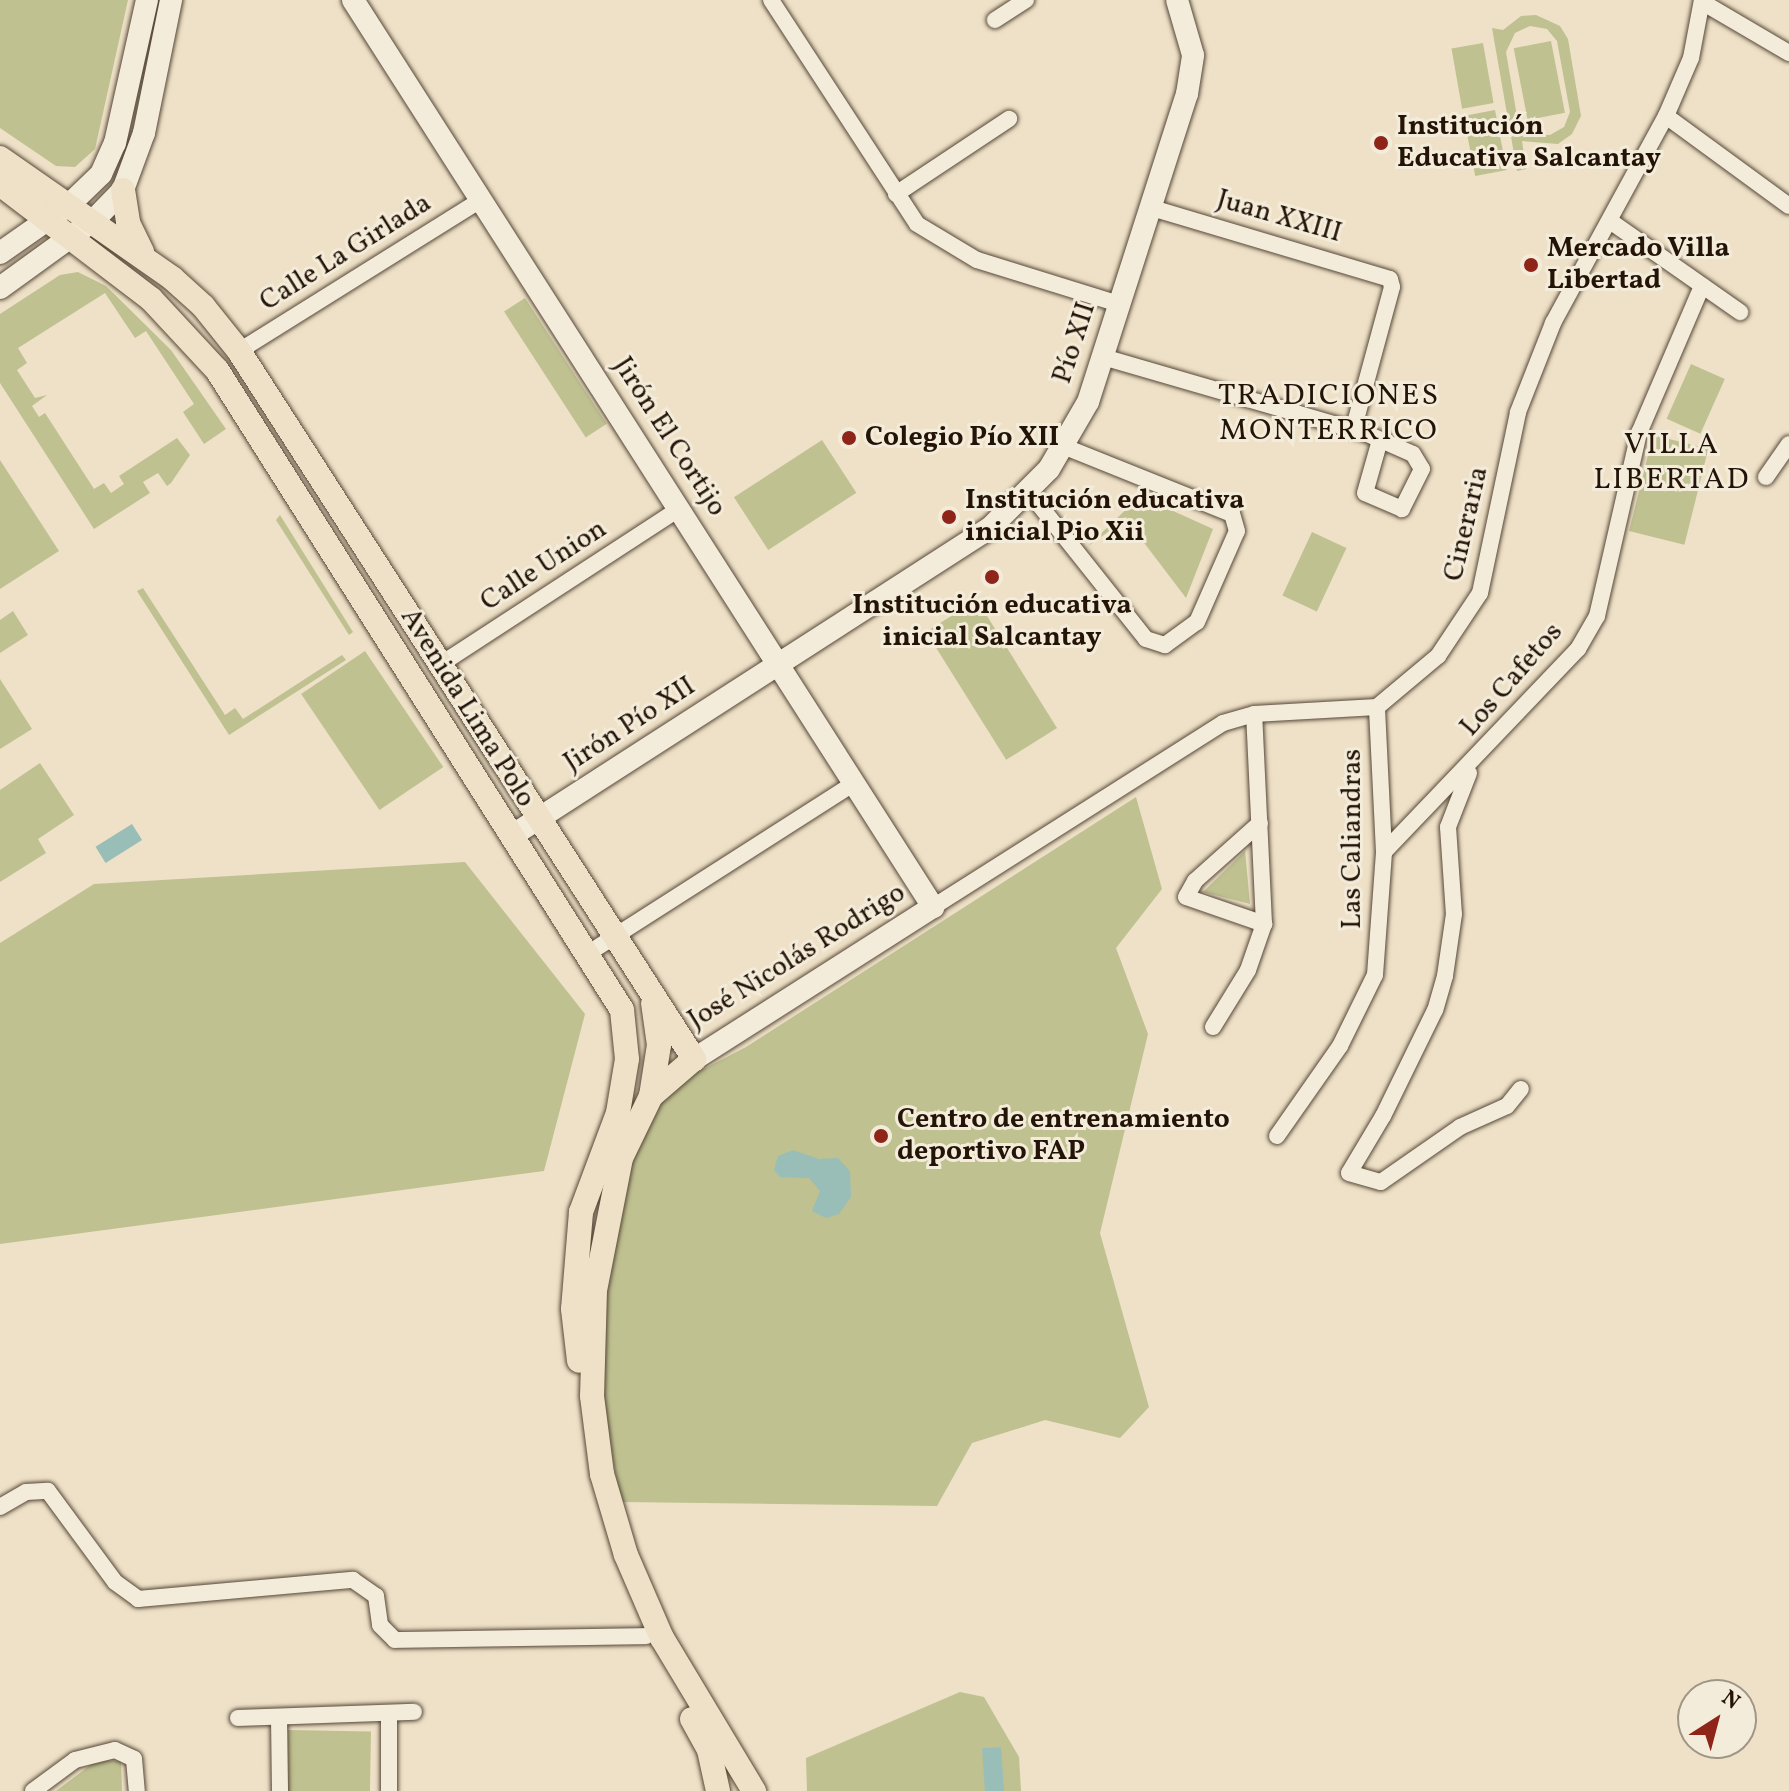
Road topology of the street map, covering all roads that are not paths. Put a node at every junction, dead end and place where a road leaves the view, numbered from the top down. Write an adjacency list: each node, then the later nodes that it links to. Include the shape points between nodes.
1 (147, 0): 19 (street, via 109,158 97,179)
2 (171, 0): 14 (street, via 144,133)
3 (353, 0): 16 (street, Jirón El Cortijo)
4 (771, 0): 15 (street)
5 (1026, 0): 8 (street)
6 (1177, 0): 18 (street, Pío XII, via 1193,55 1192,75)
7 (1702, 1): 9 (street); 10 (street, Cineraria, via 1691,58)
8 (995, 20)
9 (1789, 53)
10 (1666, 116): 17 (street); 21 (street, Cineraria)
11 (1009, 119): 15 (street)
12 (0, 158): 19 (main road)
13 (0, 184): 19 (main road)
14 (123, 190): 20 (street); 24 (main road, via 128,223)
15 (896, 194): 27 (street, via 917,224 977,260)
16 (481, 200): 29 (street, Calle La Girlada); 37 (street, Jirón El Cortijo)
17 (1789, 206)
18 (1152, 208): 27 (street, Pío XII); 31 (street, Juan XXIII, via 1390,279 1359,408)
19 (60, 211): 20 (main road, Avenida Lima Polo); 22 (main road, Avenida Lima Polo); 23 (street)
20 (94, 220): 22 (street); 24 (main road, Avenida Lima Polo)
21 (1610, 221): 25 (street); 42 (street, Cineraria, via 1553,323 1518,412 1480,593 1438,656)
22 (73, 236): 26 (street); 39 (main road, Avenida Lima Polo, via 169,314 209,360)
23 (0, 253)
24 (145, 258): 29 (main road, Avenida Lima Polo, via 203,306)
25 (1702, 286): 28 (street); 44 (street, Los Cafetos, via 1639,433 1597,616 1578,649)
26 (0, 288)
27 (1119, 304): 30 (street, Pío XII)
28 (1740, 312)
29 (239, 351): 38 (main road, Avenida Lima Polo)
30 (1103, 357): 31 (street); 34 (street, Pío XII)
31 (1348, 428): 32 (street)
32 (1380, 440)
33 (1789, 444): 35 (street)
34 (1065, 447): 36 (street, Pío XII); 36 (street, via 1232,514 1237,531 1197,622 1165,645 1146,639)
35 (1766, 477)
36 (1029, 492): 40 (street, Pío XII, via 990,528)
37 (679, 509): 40 (street, Jirón El Cortijo); 41 (street, Calle Union)
38 (393, 593): 39 (main road); 41 (main road, Avenida Lima Polo)
39 (369, 609): 48 (main road, Avenida Lima Polo)
40 (780, 665): 45 (street, Jirón El Cortijo); 46 (street, Jirón Pío XII)
41 (438, 666): 46 (main road, Avenida Lima Polo)
42 (1377, 707): 43 (street); 49 (street, Las Caliandras)
43 (1254, 714): 47 (street); 50 (street, via 1223,723)
44 (1473, 764): 49 (street, Los Cafetos); 57 (street, via 1448,827 1453,930 1441,987 1383,1116 1349,1173 1381,1182 1460,1127 1507,1106)
45 (854, 783): 50 (street, Jirón El Cortijo); 52 (street)
46 (539, 820): 48 (street, Jirón Pío XII); 52 (main road, Avenida Lima Polo)
47 (1260, 823): 51 (street); 51 (street, via 1195,881 1186,897)
48 (513, 835): 53 (main road, Avenida Lima Polo)
49 (1384, 852): 59 (street, Las Caliandras, via 1375,975 1340,1046)
50 (933, 907): 56 (street, José Nicolás Rodrigo)
51 (1264, 924): 55 (street, via 1248,970)
52 (616, 938): 53 (street); 54 (main road, Avenida Lima Polo)
53 (587, 954): 61 (main road, Avenida Lima Polo, via 622,1010 627,1059 618,1113 581,1212 573,1309 602,1523 628,1603)
54 (653, 1000): 56 (main road, Avenida Lima Polo); 58 (main road, Avenida Lima Polo, via 659,1045)
55 (1213, 1027)
56 (694, 1059): 58 (main road)
57 (1521, 1089)
58 (651, 1096): 73 (main road, via 621,1158 599,1257 590,1347 602,1474 626,1555 662,1638)
59 (1277, 1136)
60 (0, 1507): 61 (street, via 26,1492 48,1491 115,1582 138,1599 353,1580 376,1596 380,1625 395,1640)
61 (646, 1636): 70 (main road, Avenida Lima Polo, via 715,1765)
62 (414, 1712): 63 (street)
63 (389, 1713): 65 (street); 69 (street)
64 (238, 1718): 65 (street)
65 (279, 1718): 68 (street)
66 (33, 1791): 67 (street, via 89,1754 115,1750 129,1755 137,1766)
67 (137, 1791)
68 (280, 1791)
69 (389, 1791)
70 (718, 1791)
71 (731, 1791): 72 (main road)
72 (743, 1791)
73 (754, 1791)

